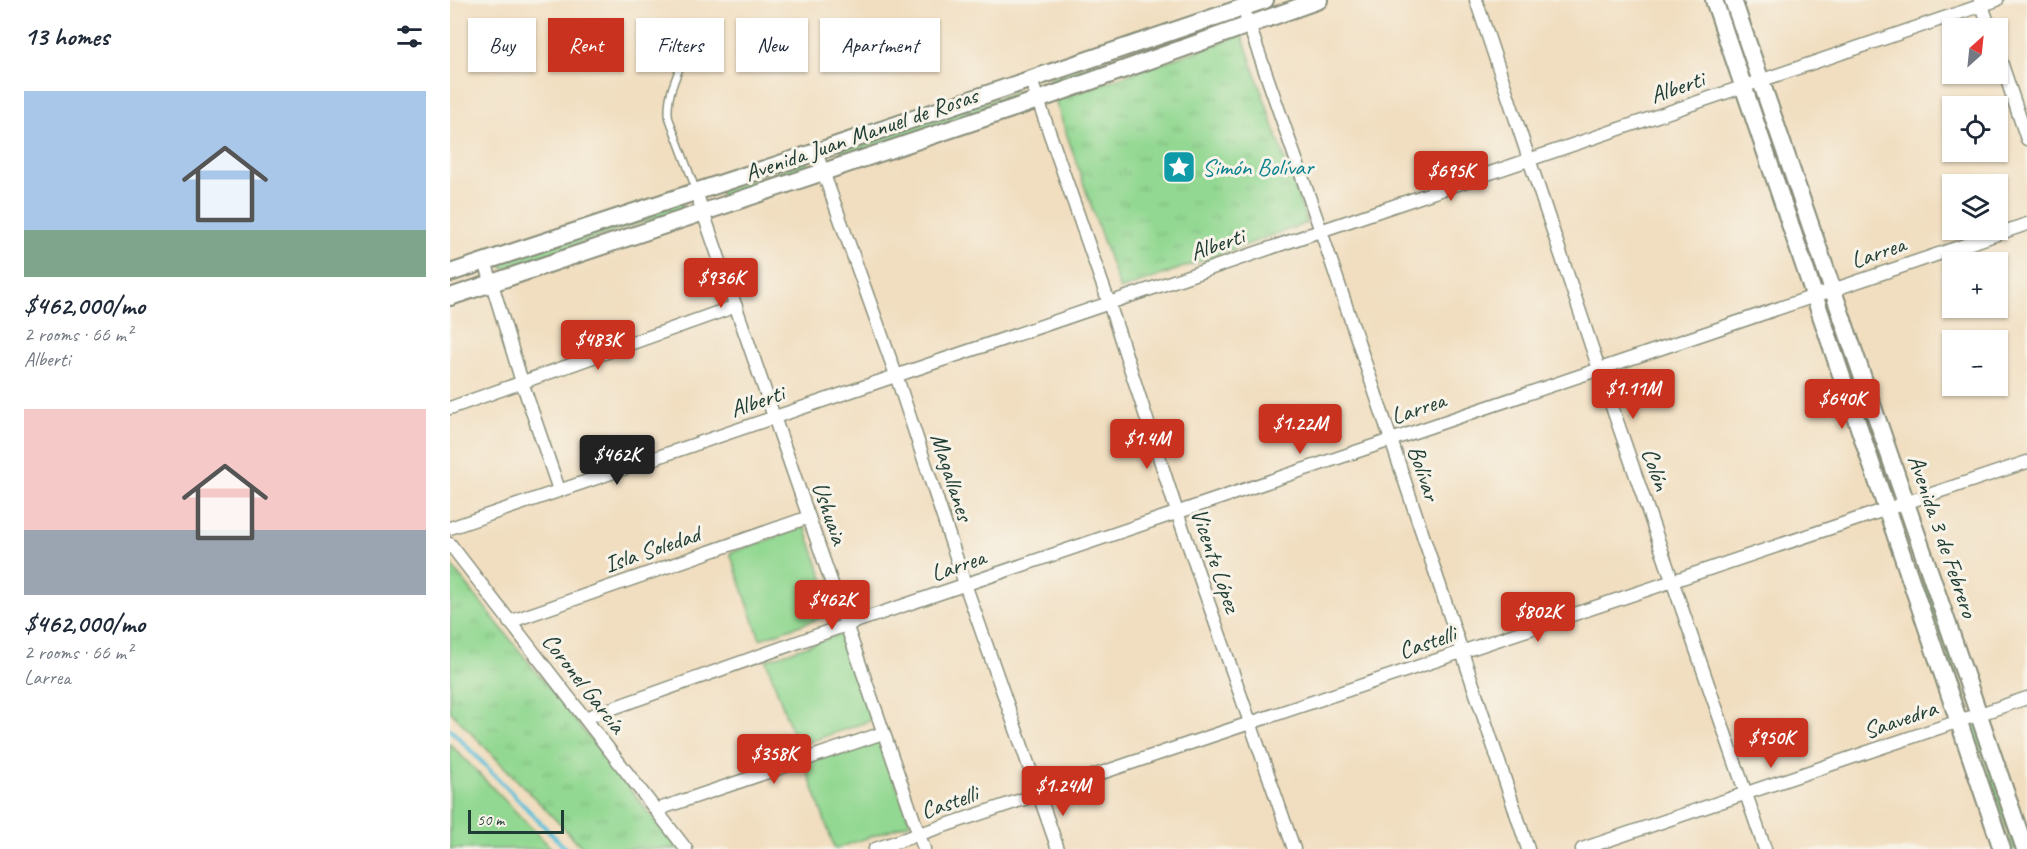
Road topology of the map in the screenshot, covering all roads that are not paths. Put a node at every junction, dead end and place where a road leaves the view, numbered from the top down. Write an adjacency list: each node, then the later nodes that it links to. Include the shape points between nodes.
1 (1265, 0): 8 (street, Avenida Juan Manuel de Rosas)
2 (1319, 0): 10 (street, Avenida Juan Manuel de Rosas)
3 (1476, 0): 19 (street, Colón)
4 (1714, 0): 15 (street, Avenida 3 de Febrero)
5 (1733, 0): 13 (street, Avenida 3 de Febrero)
6 (1997, 0): 7 (street, Alberti)
7 (1981, 3): 9 (street); 13 (street, Alberti)
8 (1243, 8): 10 (street, Bolívar); 12 (street, Avenida Juan Manuel de Rosas)
9 (1986, 18)
10 (1248, 24): 16 (street, Avenida Juan Manuel de Rosas); 24 (street, Bolívar)
11 (678, 72): 21 (lane, via 667,106)
12 (1031, 80): 16 (street, Vicente López); 18 (street, Avenida Juan Manuel de Rosas)
13 (1761, 81): 15 (street, Alberti); 28 (street, Avenida 3 de Febrero)
14 (2008, 82): 17 (street)
15 (1744, 87): 19 (street, Alberti); 29 (street, Avenida 3 de Febrero)
16 (1038, 100): 20 (street, Avenida Juan Manuel de Rosas); 31 (street, Vicente López)
17 (2027, 138)
18 (816, 152): 20 (street, Magallanes); 21 (street, Avenida Juan Manuel de Rosas)
19 (1528, 160): 24 (street, Alberti); 33 (street, Colón)
20 (823, 172): 22 (street, Avenida Juan Manuel de Rosas); 34 (street, Magallanes)
21 (696, 192): 22 (street, Ushuaia); 25 (street, Avenida Juan Manuel de Rosas)
22 (703, 212): 27 (street, Avenida Juan Manuel de Rosas); 32 (street, Ushuaia)
23 (2027, 224): 28 (street, Larrea)
24 (1321, 231): 31 (street, Alberti); 38 (street, Bolívar)
25 (485, 261): 26 (street, Avenida Juan Manuel de Rosas); 27 (street)
26 (450, 273)
27 (492, 283): 30 (street, Avenida Juan Manuel de Rosas); 35 (street)
28 (1832, 290): 29 (street, Larrea); 41 (street, Avenida 3 de Febrero)
29 (1815, 296): 33 (street, Larrea); 42 (street, Avenida 3 de Febrero)
30 (450, 297)
31 (1110, 303): 34 (street, Alberti); 43 (street, Vicente López)
32 (736, 306): 35 (street); 37 (street, Ushuaia)
33 (1599, 369): 38 (street, Larrea); 47 (street, Colón)
34 (896, 375): 37 (street, Alberti); 48 (street, Magallanes)
35 (522, 382): 36 (street); 40 (street)
36 (450, 408)
37 (774, 417): 40 (street, Alberti); 44 (street, Ushuaia)
38 (1390, 440): 43 (street, Larrea); 51 (street, Bolívar)
39 (2027, 462): 41 (street, Castelli)
40 (559, 490): 45 (street, Alberti)
41 (1906, 503): 42 (street, Castelli); 53 (street, Avenida 3 de Febrero)
42 (1887, 510): 47 (street, Castelli); 55 (street, Avenida 3 de Febrero)
43 (1177, 512): 48 (street, Larrea); 56 (street, Vicente López)
44 (809, 517): 49 (street, Isla Soledad); 50 (street, Ushuaia)
45 (450, 528)
46 (450, 544): 49 (street, Coronel García)
47 (1673, 582): 51 (street, Castelli); 59 (street, Colón)
48 (965, 584): 50 (street, Larrea); 58 (street, Magallanes)
49 (509, 621): 54 (street, Coronel García)
50 (846, 625): 54 (street, Larrea); 57 (street, Ushuaia)
51 (1461, 652): 56 (street, Castelli); 67 (street, Bolívar)
52 (2027, 698): 53 (street, Saavedra)
53 (1980, 714): 55 (street, Saavedra); 71 (street, Avenida 3 de Febrero)
54 (585, 717): 60 (street, Coronel García)
55 (1959, 721): 59 (street, Saavedra); 70 (street, Avenida 3 de Febrero)
56 (1250, 723): 58 (street, Castelli); 66 (street, Vicente López)
57 (883, 732): 60 (street); 61 (street, Ushuaia)
58 (1040, 794): 61 (street, Castelli); 65 (street, Magallanes)
59 (1746, 794): 68 (street, Saavedra); 69 (street, Colón)
60 (656, 810): 62 (street, Coronel García)
61 (919, 834): 63 (street, Castelli); 64 (street, Ushuaia)
62 (686, 849)
63 (875, 849)
64 (924, 849)
65 (1058, 849)
66 (1294, 849)
67 (1528, 849)
68 (1582, 849)
69 (1765, 849)
70 (2002, 849)
71 (2025, 849)

